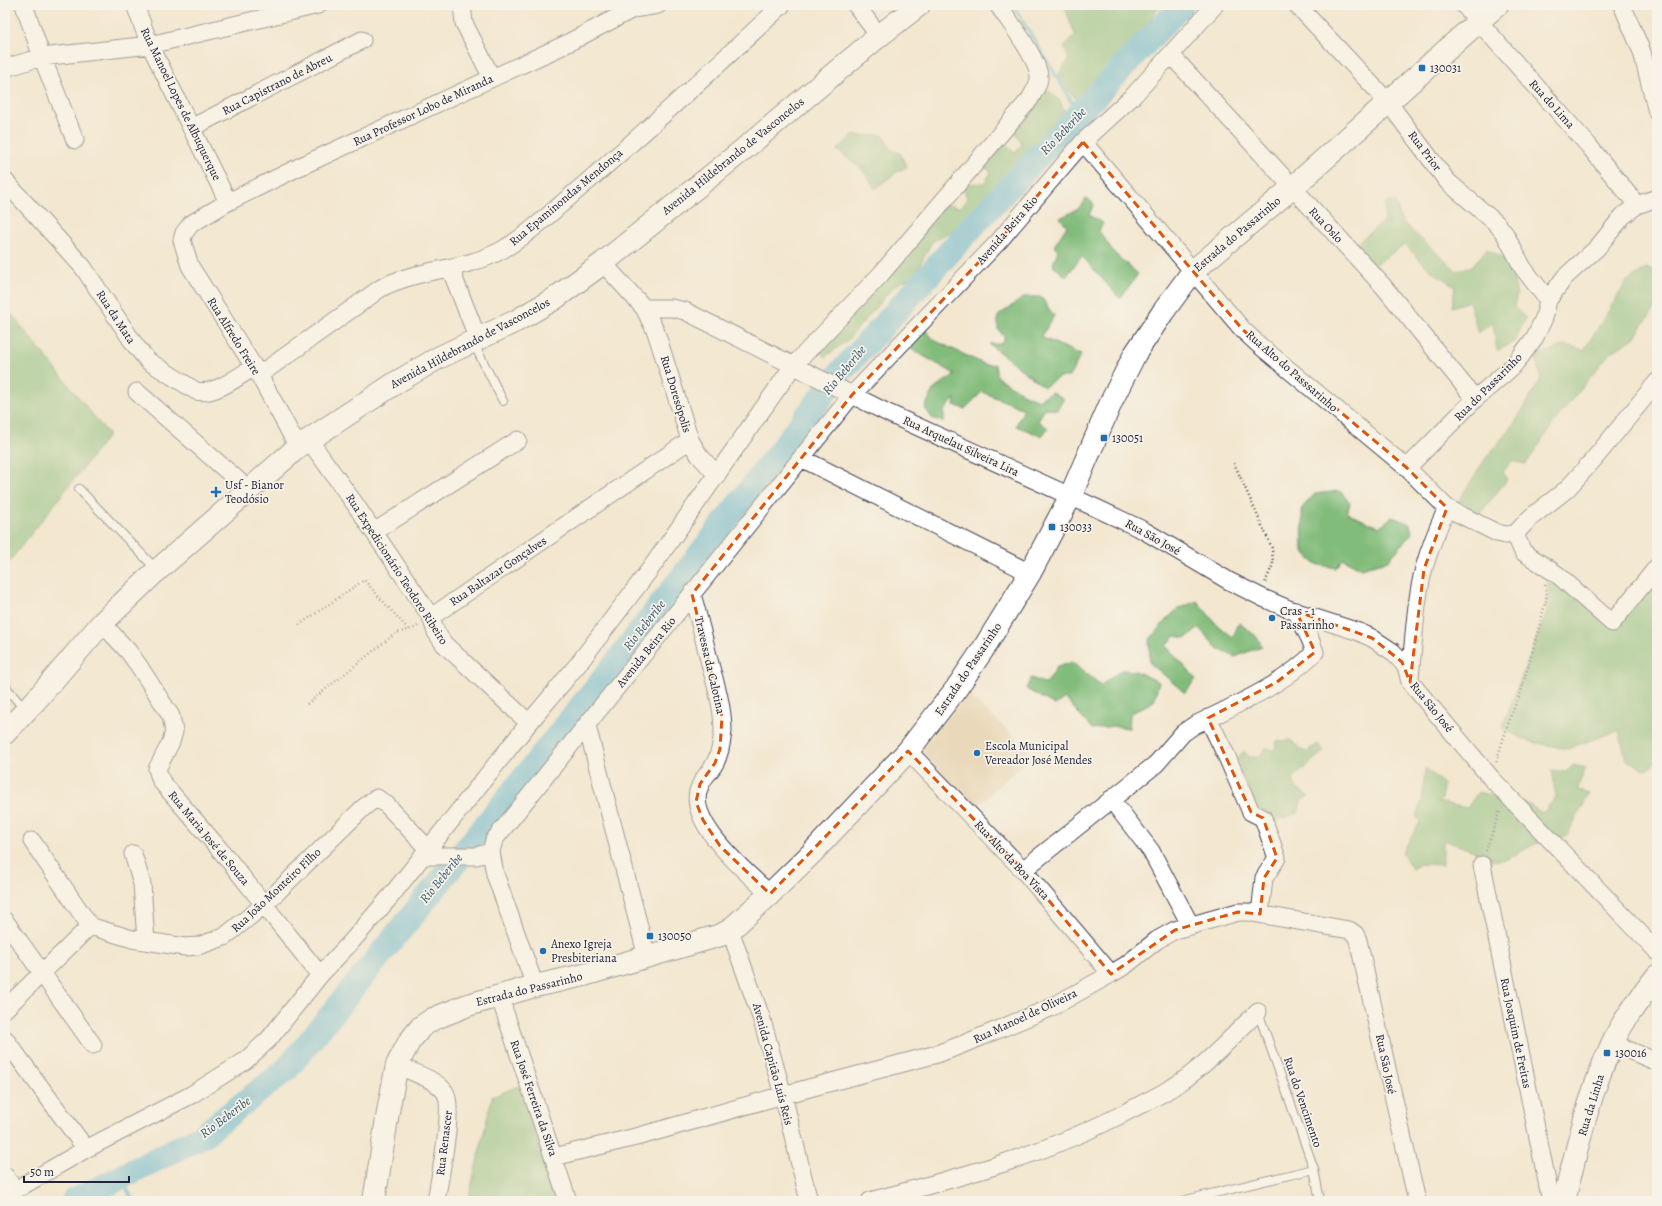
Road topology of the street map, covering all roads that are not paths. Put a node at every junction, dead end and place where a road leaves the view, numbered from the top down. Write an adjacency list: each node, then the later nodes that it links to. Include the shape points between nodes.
1 (24, 5): 22 (street)
2 (135, 5): 19 (street, Rua Manoel Lopes de Albuquerque)
3 (318, 5): 19 (street)
4 (462, 5): 24 (street, via 464,23)
5 (658, 5): 15 (street, Rua Professor Lobo de Miranda)
6 (782, 5): 37 (street, Rua Epaminondas Mendonça, via 524,236 485,259)
7 (856, 5): 17 (street)
8 (918, 5): 17 (street, Avenida Hildebrando de Vasconcelos)
9 (998, 5): 42 (street, via 1030,52 1038,69 1036,89 904,248)
10 (1215, 5): 21 (street, Avenida Beira Rio)
11 (1297, 5): 25 (street, Rua Prior)
12 (1464, 5): 16 (street, Rua do Lima)
13 (1497, 5): 16 (street, Estrada do Passarinho)
14 (1622, 5): 20 (street)
15 (633, 7): 24 (street, Rua Professor Lobo de Miranda, via 562,46)
16 (1478, 21): 25 (street, Estrada do Passarinho); 34 (street, Rua do Lima, via 1589,146)
17 (879, 36): 36 (street, Avenida Hildebrando de Vasconcelos)
18 (362, 40): 27 (street, Rua Capistrano de Abreu)
19 (150, 45): 22 (street); 27 (street, Rua Manoel Lopes de Albuquerque)
20 (1649, 54): 26 (street)
21 (1171, 56): 29 (street, Avenida Beira Rio, via 1134,95); 31 (street, Rua Oslo)
22 (42, 57): 23 (street); 28 (street)
23 (5, 68)
24 (492, 78): 33 (street, Rua Professor Lobo de Miranda)
25 (1388, 102): 31 (street, Estrada do Passarinho); 39 (street, Rua Prior, via 1447,181 1505,234 1523,268)
26 (1657, 112)
27 (191, 128): 33 (street, Rua Manoel Lopes de Albuquerque)
28 (75, 140)
29 (1083, 142): 38 (street, Rua Alto do Passsarinho); 46 (street, Avenida Beira Rio, via 999,241)
30 (5, 181): 43 (street, Rua da Mata, via 83,267 134,345 148,361 196,391 203,392)
31 (1292, 188): 38 (street, Estrada do Passarinho); 47 (street, Rua Oslo, via 1384,287)
32 (1657, 198): 34 (street, Rua do Passarinho)
33 (228, 202): 35 (street, Rua Professor Lobo de Miranda)
34 (1637, 205): 39 (street, Rua do Passarinho, via 1623,216 1596,248 1565,277)
35 (191, 224): 43 (street, Rua Alfredo Freire, via 184,232 182,240 190,266)
36 (603, 263): 40 (street); 41 (street, Avenida Hildebrando de Vasconcelos, via 554,299)
37 (450, 268): 41 (street); 43 (street, Rua Epaminondas Mendonça, via 402,279 381,288)
38 (1193, 271): 53 (street, Rua Alto do Passsarinho, via 1258,344); 57 (street, Estrada do Passarinho, via 1135,354)
39 (1548, 300): 47 (street, Rua do Passarinho, via 1544,318 1522,356)
40 (644, 308): 42 (street, Rua Arquelau Silveira Lira, via 686,311); 50 (street, Rua Doresópolis, via 656,332)
41 (476, 340): 48 (lane); 51 (street, Avenida Hildebrando de Vasconcelos, via 396,382)
42 (799, 368): 46 (street, Rua Arquelau Silveira Lira); 54 (street, via 754,420)
43 (256, 371): 51 (street, Rua Alfredo Freire)
44 (1657, 382): 60 (street, via 1567,489 1530,518)
45 (137, 392): 56 (street)
46 (846, 392): 52 (street, Avenida Beira Rio); 57 (street, Rua Arquelau Silveira Lira)
47 (1476, 399): 53 (street, Rua do Passarinho)
48 (504, 401)
49 (518, 440): 59 (street)
50 (690, 440): 54 (street, Rua Doresópolis, via 699,455); 66 (street, Rua Baltazar Gonçalves)
51 (304, 444): 56 (street, Avenida Hildebrando de Vasconcelos); 59 (street, Rua Expedicionário Teodoro Ribeiro)
52 (801, 458): 63 (street); 64 (street, Avenida Beira Rio)
53 (1407, 468): 58 (street, Rua Alto do Passsarinho)
54 (718, 475): 72 (street, via 579,663)
55 (79, 489): 62 (lane)
56 (249, 490): 62 (street, Avenida Hildebrando de Vasconcelos)
57 (1070, 497): 63 (street, Estrada do Passarinho); 65 (street, Rua São José, via 1143,530 1229,581)
58 (1447, 508): 60 (street, Rua Alto do Passsarinho, via 1496,533); 68 (street, via 1424,569)
59 (374, 532): 66 (street, Rua Expedicionário Teodoro Ribeiro)
60 (1515, 534): 61 (street, via 1523,552 1558,576 1612,623)
61 (1657, 567)
62 (157, 570): 67 (street, Avenida Hildebrando de Vasconcelos)
63 (1030, 573): 75 (street, Estrada do Passarinho, via 956,689)
64 (692, 594): 73 (street, Avenida Beira Rio); 83 (street, Travessa da Calotina, via 717,690 723,732 716,763 700,784 696,802 703,820 720,846)
65 (1296, 611): 68 (street, Rua São José, via 1372,638 1393,652 1406,666); 71 (street, via 1315,652 1277,682)
66 (431, 617): 72 (street, Rua Expedicionário Teodoro Ribeiro, via 436,632 444,644)
67 (102, 623): 70 (street, Avenida Hildebrando de Vasconcelos); 84 (street, Rua Maria José de Souza, via 139,666 171,716 174,732 172,742 157,770 161,781)
68 (1410, 682): 92 (street, Rua São José, via 1491,778)
69 (5, 686): 70 (lane)
70 (26, 711): 74 (street, Avenida Hildebrando de Vasconcelos)
71 (1208, 718): 76 (street, via 1183,734 1156,764); 85 (street, via 1251,812 1263,818 1277,858 1264,878)
72 (529, 723): 80 (street)
73 (587, 726): 78 (street, Avenida Beira Rio); 93 (street)
74 (5, 733)
75 (908, 751): 82 (street, Rua Alto da Boa Vista); 83 (street, Estrada do Passarinho)
76 (1111, 799): 82 (street); 88 (street, via 1151,851)
77 (32, 840): 87 (street)
78 (486, 851): 80 (street); 98 (street)
79 (134, 854): 91 (street, via 142,884)
80 (429, 854): 84 (street, Rua João Monteiro Filho, via 387,805 381,800 373,800); 96 (street)
81 (1482, 864): 121 (street, Rua Joaquim de Freitas)
82 (1023, 870): 95 (street, Rua Alto da Boa Vista)
83 (770, 894): 89 (street, Estrada do Passarinho)
84 (264, 905): 91 (street, Rua João Monteiro Filho, via 224,937 210,943 185,947); 96 (street, Rua Maria José de Souza)
85 (1260, 914): 88 (street, Rua Manoel de Oliveira, via 1238,912); 90 (street, Rua Manoel de Oliveira)
86 (5, 921): 94 (street)
87 (90, 926): 91 (street, Rua João Monteiro Filho, via 115,935); 94 (street)
88 (1191, 926): 95 (street, Rua Manoel de Oliveira, via 1176,930 1157,940)
89 (730, 930): 93 (street, Estrada do Passarinho); 107 (street, Avenida Capitão Luís Reis, via 762,1020)
90 (1349, 930): 120 (street, Rua São José, via 1358,940)
91 (146, 941)
92 (1657, 951)
93 (647, 957): 98 (street, Estrada do Passarinho)
94 (42, 973): 100 (street); 104 (street)
95 (1111, 974): 107 (street, Rua Manoel de Oliveira, via 1050,1008 937,1054)
96 (320, 975): 108 (street, via 269,1038 245,1061 191,1095)
97 (1657, 976): 103 (street, Rua da Linha)
98 (535, 986): 99 (street, Estrada do Passarinho)
99 (499, 995): 106 (street, Estrada do Passarinho, via 433,1019 421,1027 409,1042); 109 (street, Rua José Ferreira da Silva)
100 (5, 1009)
101 (1258, 1012): 110 (lane, Rua do Vencimento); 117 (street, via 1194,1072 1165,1092 1110,1122 1031,1155)
102 (5, 1039): 108 (street)
103 (1612, 1043): 105 (street); 122 (street, Rua da Linha, via 1591,1096)
104 (93, 1045)
105 (1657, 1062)
106 (397, 1066): 113 (street, Estrada do Passarinho); 114 (street, Rua Renascer, via 436,1083 445,1092 449,1101)
107 (783, 1095): 109 (street, Rua Manoel de Oliveira); 116 (street, Avenida Capitão Luís Reis)
108 (86, 1149): 112 (street)
109 (554, 1158): 115 (street, Rua José Ferreira da Silva)
110 (1314, 1168): 118 (lane); 119 (lane, Rua do Vencimento)
111 (5, 1176): 112 (street)
112 (10, 1193)
113 (374, 1201)
114 (436, 1201)
115 (568, 1201)
116 (809, 1201)
117 (870, 1201)
118 (1182, 1201)
119 (1320, 1201)
120 (1417, 1201)
121 (1551, 1201)
122 (1564, 1201)

